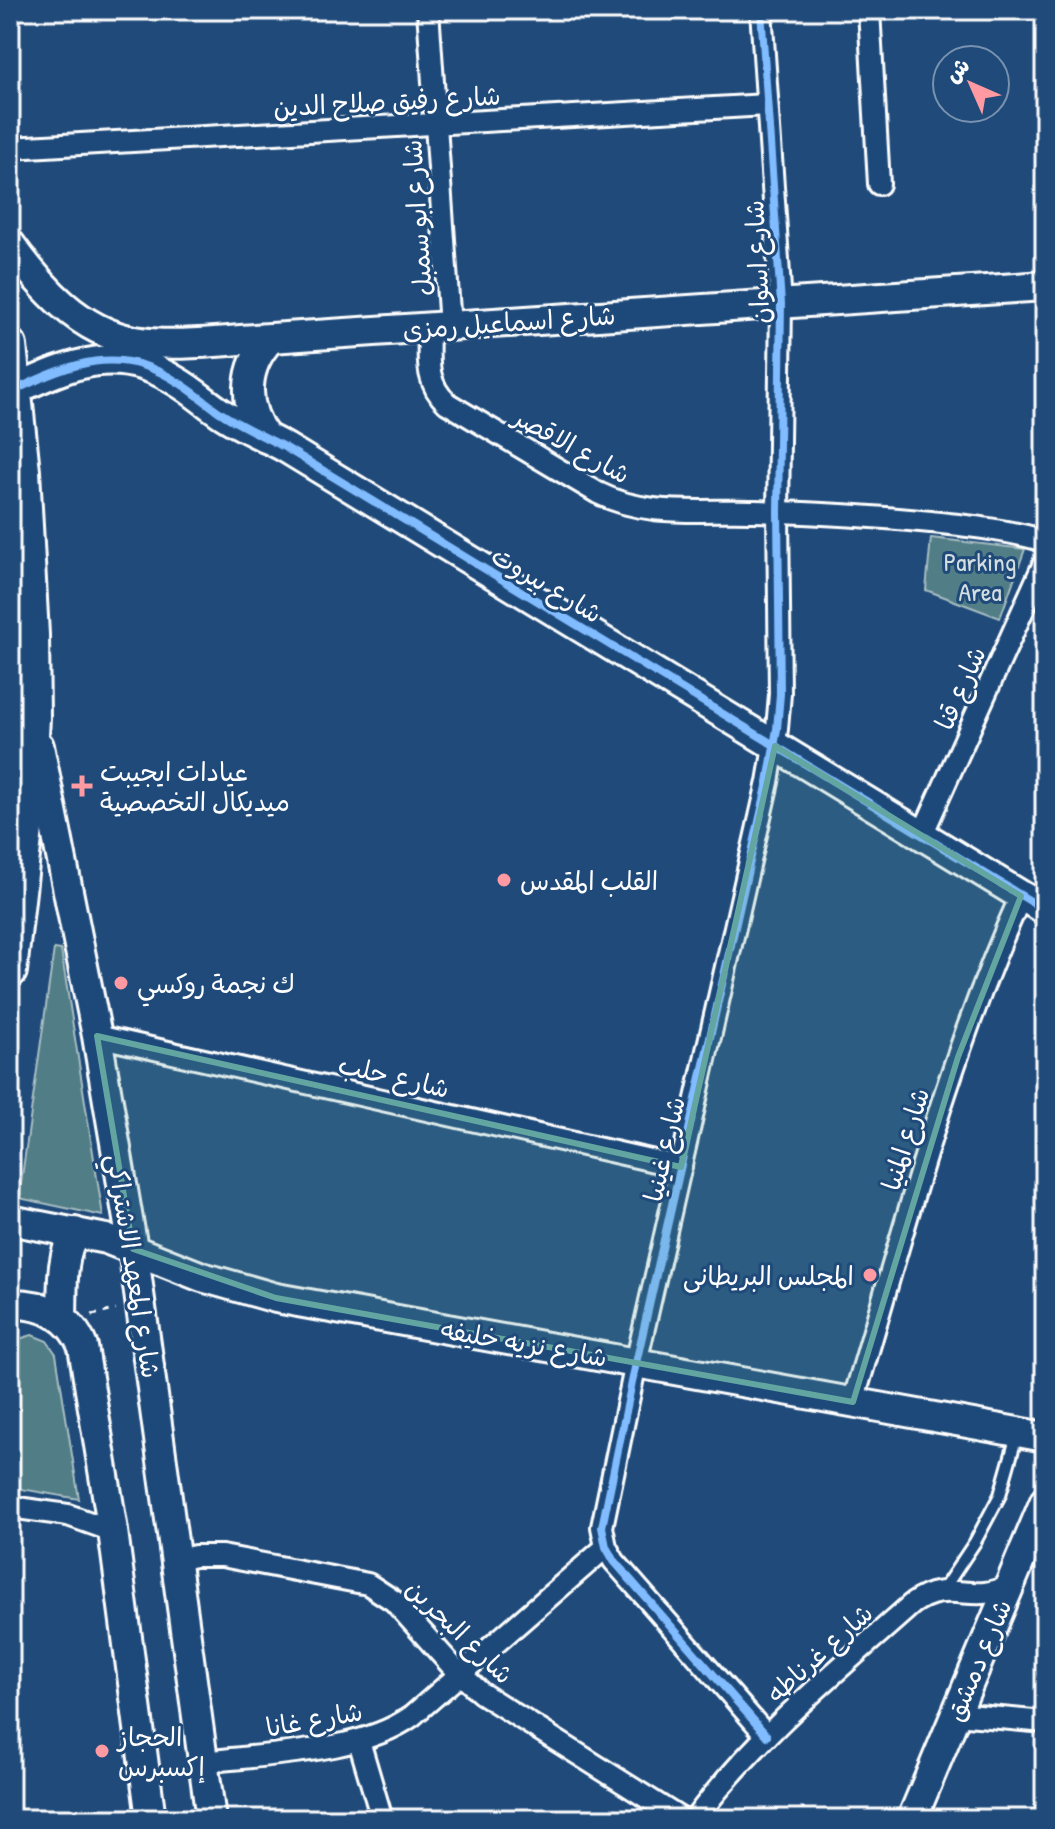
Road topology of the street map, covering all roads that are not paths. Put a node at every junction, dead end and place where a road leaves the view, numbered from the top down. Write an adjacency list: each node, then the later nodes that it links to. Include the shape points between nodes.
1 (428, 10): 5 (street, شارع ابو سمبل)
2 (761, 10): 4 (street, شارع اسوان)
3 (869, 10): 7 (street)
4 (767, 105): 5 (street, شارع رفيق صلاح الدين); 10 (street, شارع اسوان)
5 (436, 124): 6 (street, شارع رفيق صلاح الدين); 11 (street, شارع ابو سمبل)
6 (10, 148)
7 (879, 184)
8 (10, 244): 12 (street, شارع اسماعيل رمزى, via 63,306 113,335 168,342)
9 (1045, 286): 10 (street, شارع اسماعيل رمزى)
10 (781, 304): 11 (street, شارع اسماعيل رمزى); 16 (street, شارع اسوان)
11 (440, 326): 12 (street, شارع اسماعيل رمزى); 16 (street, شارع الاقصر, via 430,376 441,397 598,493 649,510)
12 (271, 338): 15 (street, via 252,366 248,391 253,416)
13 (10, 346): 14 (main road)
14 (15, 390): 15 (street, شارع بيروت, via 85,362 137,362 167,375); 19 (main road)
15 (266, 438): 20 (street, شارع بيروت)
16 (778, 512): 17 (street, شارع الاقصر, via 966,526); 20 (street, شارع غينيا, via 780,694)
17 (1045, 541)
18 (1045, 561): 21 (street, شارع قنا)
19 (33, 717): 23 (main road); 24 (street, شارع المعهد الاشتراكي)
20 (775, 746): 21 (street, شارع بيروت); 25 (street, شارع غينيا)
21 (922, 835): 22 (street, شارع بيروت)
22 (1033, 903): 32 (street, شارع المنيا, via 982,987)
23 (10, 971)
24 (97, 1036): 25 (street, شارع حلب); 28 (street, شارع المعهد الاشتراكي)
25 (681, 1167): 31 (street, شارع غينيا)
26 (10, 1220): 27 (street, شارع نزيه خليفه)
27 (75, 1232): 28 (street, شارع نزيه خليفه); 30 (street, via 64,1264)
28 (133, 1249): 31 (street, شارع نزيه خليفه, via 202,1277 276,1298); 38 (street, شارع المعهد الاشتراكي)
29 (10, 1304): 30 (street, via 35,1305)
30 (64, 1319): 36 (street, via 85,1354)
31 (636, 1363): 32 (street, شارع نزيه خليفه); 37 (street, شارع غينيا, via 603,1514)
32 (853, 1402): 33 (street, شارع نزيه خليفه)
33 (1032, 1434): 40 (lane, via 975,1542)
34 (1045, 1501): 39 (street, شارع دمشق)
35 (10, 1507): 36 (street, via 68,1515)
36 (113, 1531): 47 (street)
37 (606, 1547): 41 (street, شارع غانا); 44 (street)
38 (176, 1560): 41 (street, شارع البحرين, via 222,1556 368,1584 394,1601); 46 (street, شارع المعهد الاشتراكي)
39 (1009, 1585): 40 (street, via 990,1594); 42 (street, شارع دمشق)
40 (943, 1590): 44 (street, شارع غرناطه, via 912,1604)
41 (460, 1674): 45 (street, شارع غانا, via 404,1722); 50 (street, شارع البحرين, via 496,1704)
42 (956, 1714): 43 (street); 52 (street, شارع دمشق)
43 (1045, 1722)
44 (767, 1736): 51 (street, شارع غرناطه)
45 (359, 1741): 46 (street, شارع غانا); 49 (street)
46 (203, 1762): 48 (street, شارع المعهد الاشتراكي)
47 (151, 1819)
48 (211, 1819)
49 (382, 1819)
50 (681, 1819)
51 (695, 1819)
52 (912, 1819)

